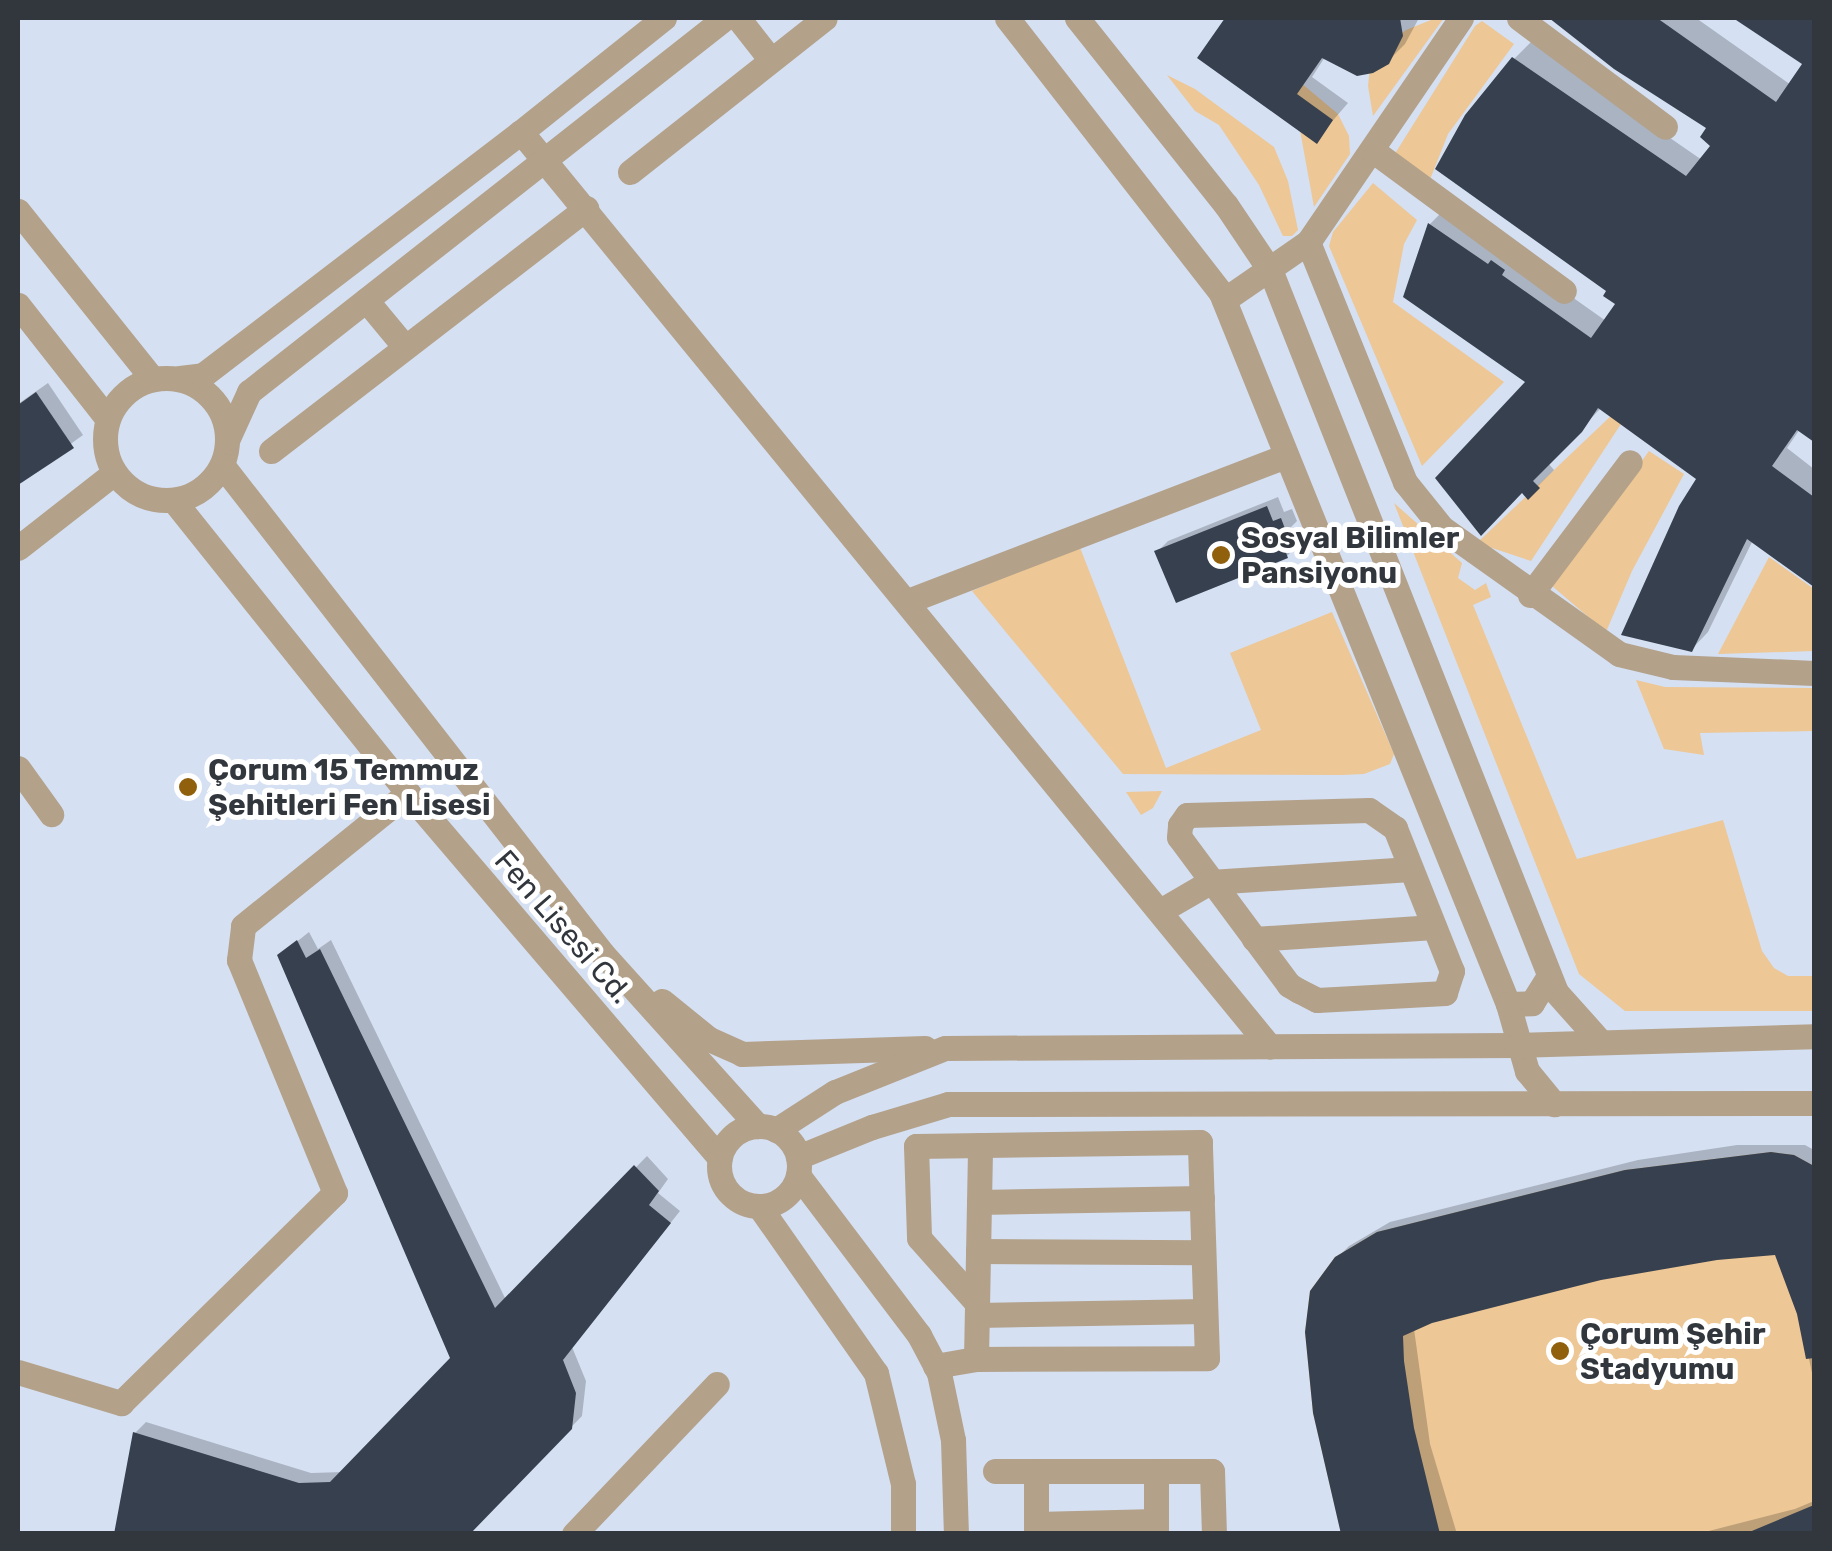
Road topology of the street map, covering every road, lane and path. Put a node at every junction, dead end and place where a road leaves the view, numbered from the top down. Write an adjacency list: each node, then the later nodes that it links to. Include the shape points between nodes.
1 (664, 18): 11 (street)
2 (725, 18): 13 (street)
3 (738, 18): 9 (street)
4 (824, 18): 9 (street)
5 (1007, 18): 21 (street)
6 (1077, 18): 18 (street, via 1226,204)
7 (1462, 18): 12 (street)
8 (1519, 18): 10 (street)
9 (771, 60): 14 (street)
10 (1664, 127)
11 (521, 132): 13 (street); 25 (street, via 203,375)
12 (1372, 150): 17 (street); 19 (street)
13 (545, 159): 15 (street); 20 (street)
14 (630, 172)
15 (586, 208): 23 (street); 36 (street)
16 (18, 211): 24 (street)
17 (1308, 242): 18 (street); 35 (street, via 1405,482 1442,528)
18 (1271, 272): 21 (street); 47 (street)
19 (1564, 292)
20 (366, 300): 23 (street); 27 (street, via 249,392)
21 (1224, 300): 29 (street)
22 (18, 305): 26 (street)
23 (406, 347): 28 (street)
24 (152, 378): 25 (street); 26 (street, via 124,392)
25 (180, 378): 27 (street, via 204,390 222,412)
26 (107, 418): 32 (street, via 104,444)
27 (228, 438): 31 (street)
28 (271, 450)
29 (1285, 456): 36 (street); 48 (street)
30 (1630, 462): 35 (street)
31 (222, 465): 33 (street, via 203,489); 46 (street, Fen Lisesi Cd.)
32 (114, 473): 33 (street, via 149,499); 34 (street)
33 (174, 501): 39 (street, Fen Lisesi Cd.)
34 (18, 548)
35 (1530, 594): 37 (street, via 1640,662)
36 (908, 601): 43 (street)
37 (1814, 673)
38 (18, 768): 40 (street)
39 (408, 793): 58 (street, Fen Lisesi Cd.); 69 (street, via 243,926 239,960 335,1194 121,1403)
40 (51, 814)
41 (1411, 869): 42 (street); 42 (street, via 1395,828 1369,810 1187,816 1180,837); 44 (street)
42 (1210, 882): 43 (street); 45 (street)
43 (1160, 911): 52 (street)
44 (1434, 927): 45 (street); 45 (street, via 1452,970 1445,994 1318,1000 1289,985)
45 (1254, 939)
46 (602, 953): 53 (street, via 709,1039 742,1054); 56 (street, Fen Lisesi Cd.)
47 (1549, 976): 48 (street, via 1532,1003); 50 (street)
48 (1508, 1004): 51 (street)
49 (1814, 1036): 50 (street)
50 (1598, 1040): 51 (street)
51 (1517, 1045): 52 (street); 54 (street, via 1533,1080)
52 (1270, 1047): 53 (street)
53 (944, 1048): 56 (street)
54 (1554, 1104): 55 (street); 59 (street, via 948,1104 872,1127)
55 (1814, 1104)
56 (767, 1128): 58 (street, via 734,1135); 59 (street, via 786,1137)
57 (980, 1145): 60 (street, via 1200,1142); 61 (street); 65 (street, via 916,1146 918,1238)
58 (720, 1158): 62 (street, via 728,1192)
59 (798, 1166): 62 (street, via 784,1198); 68 (street)
60 (1202, 1198): 61 (street); 64 (street)
61 (978, 1202): 63 (street)
62 (759, 1206): 77 (street, via 876,1373 904,1484)
63 (978, 1252): 64 (street); 65 (street)
64 (1204, 1252): 66 (street)
65 (977, 1309): 66 (street); 67 (street)
66 (1205, 1311): 67 (street, via 1206,1358)
67 (976, 1360): 68 (street)
68 (935, 1366): 78 (street, via 953,1440)
69 (18, 1372)
70 (717, 1384): 76 (street)
71 (995, 1470): 72 (street)
72 (1036, 1471): 73 (street); 75 (street)
73 (1156, 1471): 74 (street); 79 (street, via 1212,1471)
74 (1156, 1527): 75 (street)
75 (1036, 1529)
76 (574, 1534)
77 (903, 1534)
78 (956, 1534)
79 (1214, 1534)

